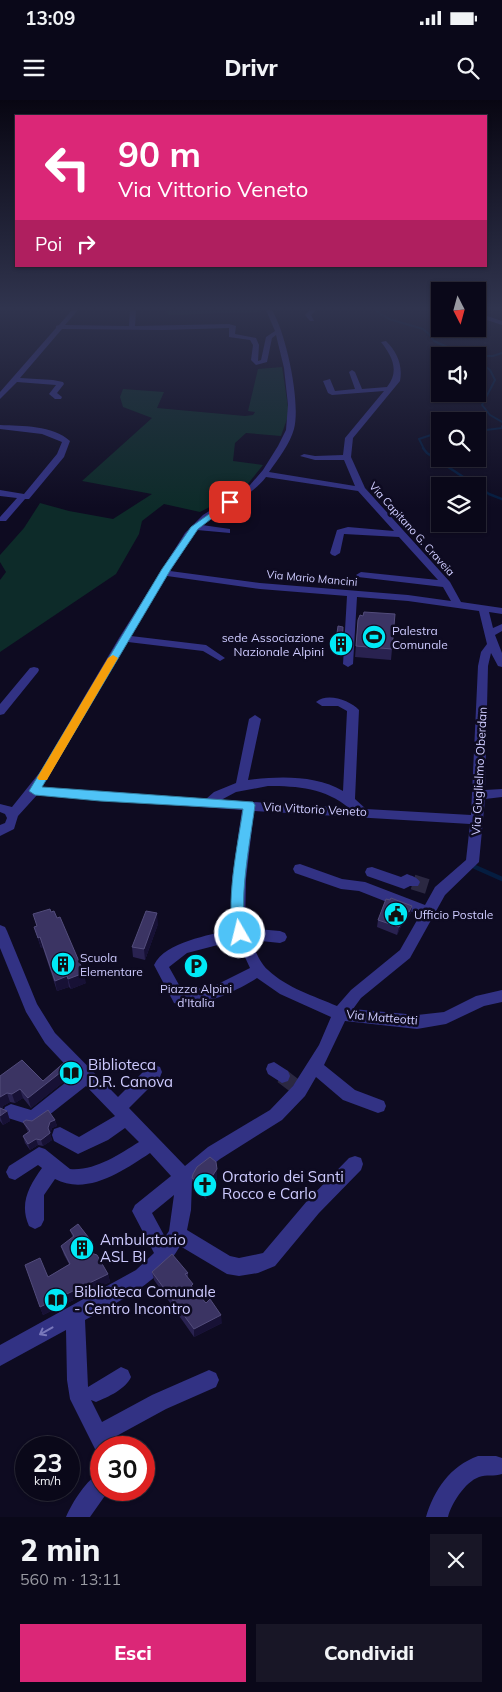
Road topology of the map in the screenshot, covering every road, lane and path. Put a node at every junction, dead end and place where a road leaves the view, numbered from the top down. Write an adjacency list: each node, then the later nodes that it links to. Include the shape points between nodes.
1 (19, 376): 5 (street)
2 (287, 376): 14 (street, via 293,412 290,428)
3 (354, 376): 8 (street)
4 (398, 376): 7 (street)
5 (16, 380): 9 (street); 10 (street, via 60,384 53,394)
6 (326, 381): 8 (street, via 332,393)
7 (388, 390): 8 (street); 13 (street, via 349,438)
8 (360, 392)
9 (0, 397)
10 (58, 398)
11 (0, 427): 17 (street, via 46,433 66,441 61,455)
12 (304, 456): 13 (street)
13 (347, 457): 15 (street, Via Capitano G. Craveia)
14 (264, 474): 15 (street); 19 (street, via 247,492)
15 (361, 489): 21 (street, Via Capitano G. Craveia)
16 (0, 493): 17 (street)
17 (23, 496): 18 (street)
18 (3, 519)
19 (195, 527): 20 (street); 23 (street)
20 (227, 531)
21 (401, 534): 22 (street, via 340,532); 25 (street, Via Capitano G. Craveia)
22 (335, 552)
23 (164, 573): 26 (street, Via Mario Mancini); 31 (street)
24 (361, 576): 25 (street)
25 (447, 584): 27 (street, Via Capitano G. Craveia)
26 (352, 595): 27 (street, Via Mario Mancini); 34 (street)
27 (457, 604): 28 (street)
28 (483, 608): 29 (street); 32 (street)
29 (502, 611)
30 (502, 627): 32 (street)
31 (124, 638): 33 (street, via 206,648); 41 (street)
32 (491, 639): 35 (street); 43 (street, Via Guglielmo Oberdan, via 483,666)
33 (220, 658)
34 (348, 664)
35 (502, 664)
36 (34, 670): 38 (street)
37 (322, 702): 44 (street, via 340,702 353,710)
38 (0, 711)
39 (256, 719): 40 (street)
40 (241, 787): 44 (street, via 256,783 298,782 335,791); 45 (street, via 213,798)
41 (35, 791): 45 (street, Via Vittorio Veneto); 49 (street)
42 (502, 793): 43 (street)
43 (479, 795): 50 (street, Via Guglielmo Oberdan)
44 (349, 801): 48 (street)
45 (209, 804): 46 (street, Via Vittorio Veneto)
46 (249, 805): 48 (street, Via Vittorio Veneto); 57 (street, Via Matteotti, via 237,905)
47 (0, 808): 49 (street, via 10,810)
48 (362, 812): 50 (street, Via Vittorio Veneto)
49 (12, 814): 51 (street, via 14,818 10,826)
50 (476, 820): 55 (street, Via Guglielmo Oberdan, via 472,862 436,890)
51 (0, 831)
52 (300, 869): 55 (street, via 341,884 360,886)
53 (372, 872): 54 (street, via 404,884 407,879)
54 (413, 882)
55 (428, 912): 61 (street, Via Guglielmo Oberdan, via 406,954 356,994)
56 (0, 931): 64 (street, via 31,1007 50,1038)
57 (240, 933): 58 (street); 59 (street, Via Matteotti); 59 (street, via 183,948 161,965 179,999 198,998 232,987)
58 (280, 937)
59 (259, 970): 61 (street, Via Matteotti, via 285,990)
60 (502, 996): 61 (street, Via Matteotti, via 481,1000 446,1018 417,1022)
61 (340, 1014): 62 (street, Via Guglielmo Oberdan)
62 (314, 1066): 65 (street, via 349,1095); 73 (street, Via Guglielmo Oberdan, via 288,1080 276,1114 214,1153)
63 (154, 1072): 67 (street)
64 (86, 1076): 66 (street, via 33,1118); 67 (street)
65 (378, 1106)
66 (11, 1112)
67 (122, 1113): 68 (street, via 102,1134 78,1146); 69 (street)
68 (60, 1135)
69 (151, 1143): 71 (street, via 100,1171 82,1177 70,1177); 73 (street)
70 (355, 1164): 75 (street, via 313,1207 269,1260 239,1267 226,1265)
71 (53, 1167): 72 (street, via 39,1154); 74 (street, via 35,1193)
72 (15, 1172)
73 (184, 1177): 75 (street); 76 (street, Via Guglielmo Oberdan, via 141,1211)
74 (36, 1220)
75 (177, 1234): 76 (street)
76 (165, 1255): 77 (street, via 144,1277)
77 (75, 1315): 78 (street, one-way to 78); 81 (street, via 76,1380)
78 (0, 1356)
79 (121, 1376): 81 (street)
80 (209, 1380): 83 (street, via 159,1402)
81 (87, 1396): 82 (street)
82 (99, 1436)
83 (108, 1436)
84 (496, 1466): 87 (street, via 476,1467 462,1477 450,1489)
85 (90, 1499): 86 (street)
86 (77, 1517)
87 (437, 1517)

